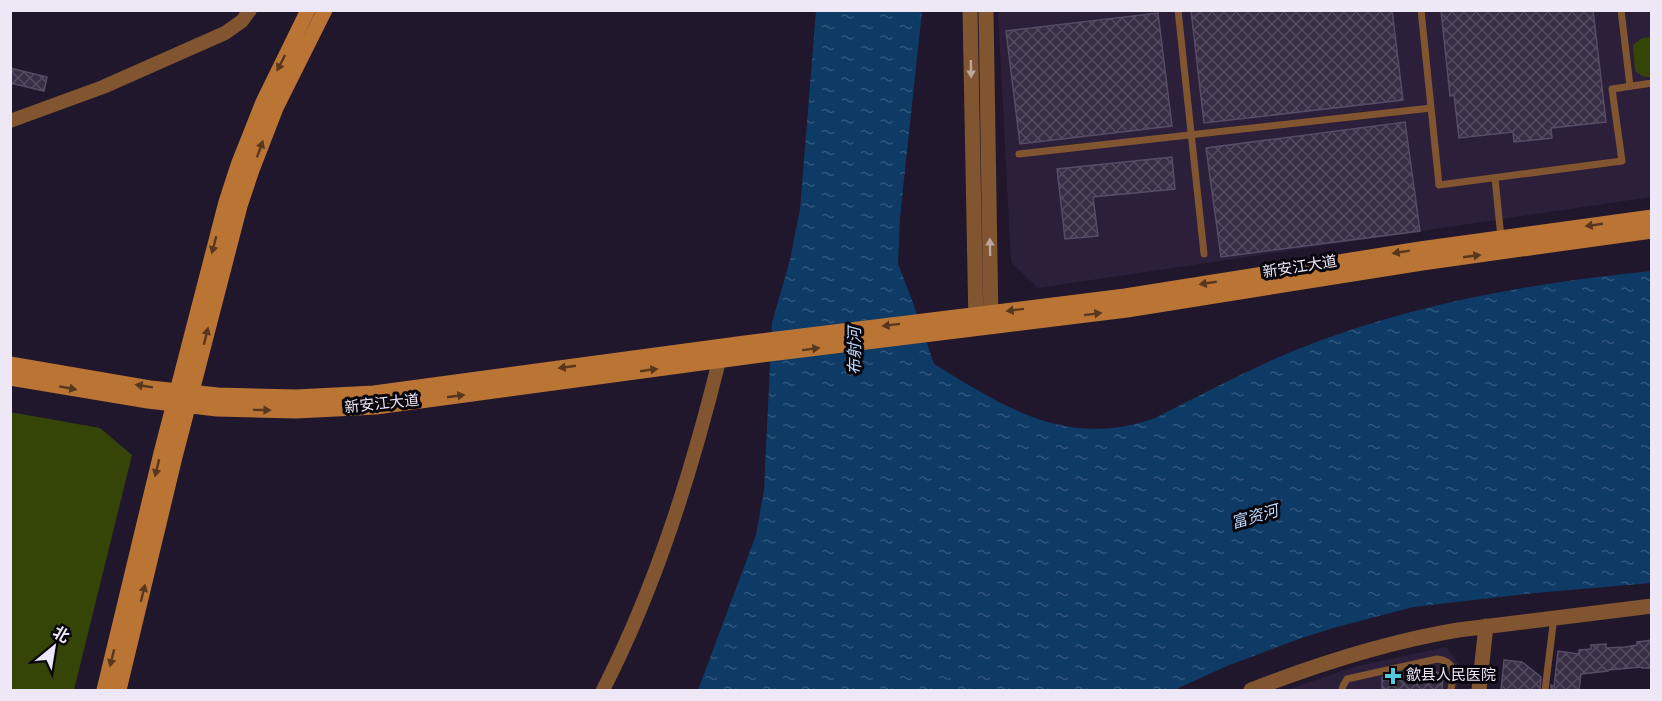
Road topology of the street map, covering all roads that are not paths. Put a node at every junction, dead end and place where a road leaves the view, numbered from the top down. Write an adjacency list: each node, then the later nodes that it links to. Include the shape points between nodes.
1 (250, 10): 12 (street, via 225,33 103,87)
2 (308, 10): 25 (main road, one-way to 25, via 267,93 238,165 216,238)
3 (324, 10): 25 (main road, one-way to 3, via 252,170 284,90)
4 (970, 10): 20 (street, one-way to 20)
5 (986, 10): 20 (street, one-way to 5)
6 (1178, 10): 13 (lane)
7 (1421, 10): 11 (lane)
8 (1621, 10): 10 (lane)
9 (1652, 83): 10 (lane)
10 (1630, 86): 15 (lane, via 1612,88 1622,161)
11 (1431, 108): 13 (lane); 15 (lane, via 1439,185)
12 (10, 121)
13 (1191, 134): 14 (lane); 19 (lane)
14 (1019, 154)
15 (1495, 177): 18 (lane)
16 (1652, 217): 18 (main road, 新安江大道, one-way to 18)
17 (1652, 231): 20 (main road, 新安江大道, one-way to 17, via 1127,309)
18 (1501, 238): 20 (main road, 新安江大道, one-way to 20)
19 (1204, 254)
20 (983, 321): 21 (main road, 新安江大道)
21 (751, 350): 22 (main road, 新安江大道); 25 (main road, 新安江大道, one-way to 25, via 364,394)
22 (719, 361): 25 (main road, 新安江大道, one-way to 22, via 247,410 375,407); 31 (street, via 669,531)
23 (10, 364): 25 (main road, 新安江大道, one-way to 23)
24 (10, 378): 25 (main road, 新安江大道, one-way to 25)
25 (183, 398): 29 (main road, one-way to 29); 30 (main road, one-way to 25)
26 (1652, 606): 27 (street)
27 (1554, 617): 28 (street); 36 (lane)
28 (1486, 626): 32 (street, via 1370,649); 35 (street)
29 (104, 690)
30 (119, 690)
31 (603, 690)
32 (1251, 690)
33 (1342, 690): 34 (lane, via 1347,679 1437,659 1444,660 1454,671)
34 (1451, 690)
35 (1479, 690)
36 (1545, 690)

